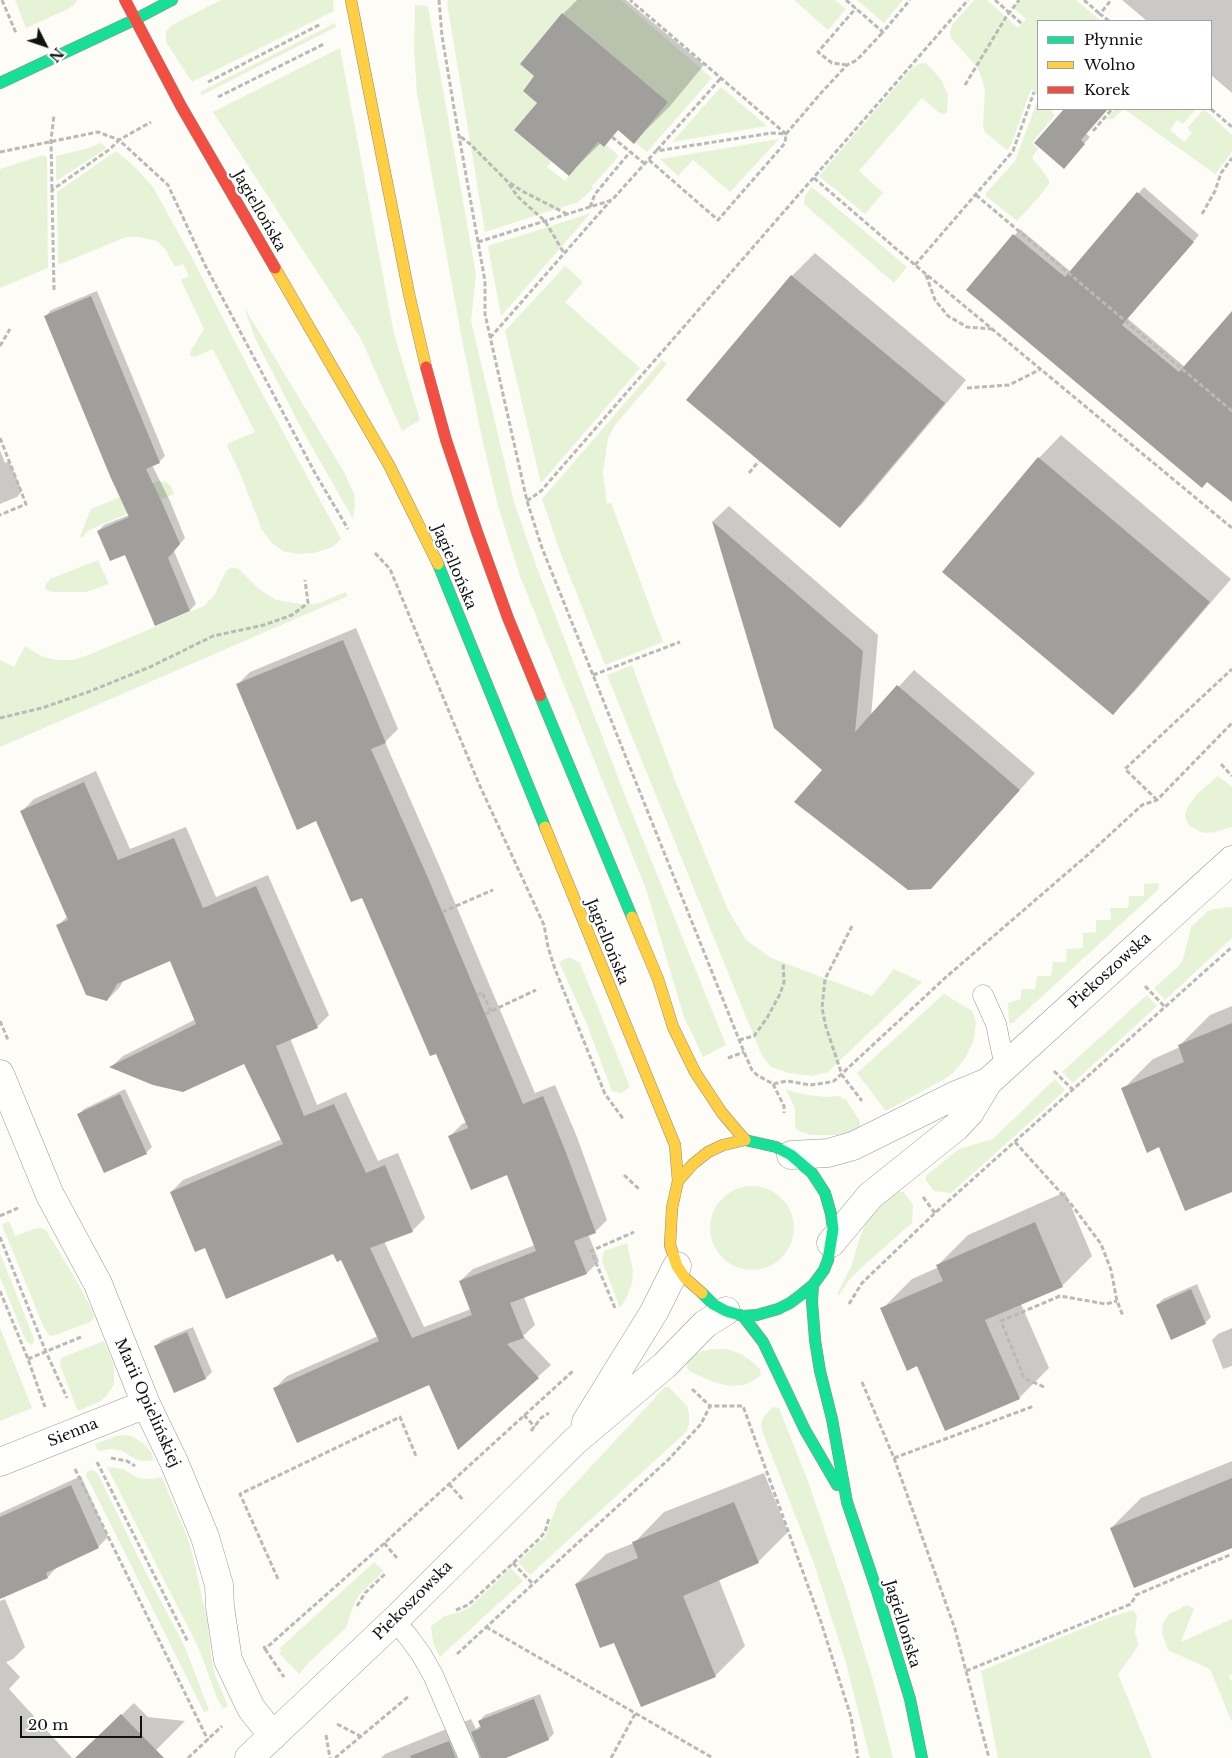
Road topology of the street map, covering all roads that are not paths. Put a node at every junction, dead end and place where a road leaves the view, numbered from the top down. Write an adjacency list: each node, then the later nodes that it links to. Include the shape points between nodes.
1 (125, 0): 4 (street, Jagiellońska)
2 (172, 0): 4 (street)
3 (351, 0): 10 (street, Jagiellońska, via 427,372 477,532 508,618 658,979 684,1052 718,1106)
4 (134, 20): 5 (street); 12 (street, Jagiellońska, via 389,465 431,548 675,1145)
5 (0, 83)
6 (1232, 860): 9 (street, Piekoszowska)
7 (983, 995): 9 (lane, via 996,1024)
8 (0, 1074): 17 (street, Marii Opielińskiej, via 50,1195 98,1284)
9 (996, 1074): 11 (street, Piekoszowska, via 853,1146); 13 (street, Piekoszowska, via 956,1127 870,1196)
10 (745, 1140): 11 (street); 12 (street, via 708,1152)
11 (791, 1155): 13 (street, via 812,1173 825,1192 832,1214)
12 (678, 1182): 14 (street, via 670,1228 670,1245)
13 (831, 1243): 15 (street, via 824,1270)
14 (678, 1266): 16 (street, via 685,1278 713,1304); 18 (street, Piekoszowska, via 654,1312)
15 (813, 1284): 16 (street, via 778,1309 757,1315); 20 (street, Jagiellońska, via 815,1340)
16 (735, 1313): 18 (street, Piekoszowska, via 705,1324 665,1365); 20 (street, Jagiellońska, via 763,1342 805,1430)
17 (146, 1404): 19 (street, Sienna); 22 (street, Marii Opielińskiej, via 174,1462 215,1568 228,1660 252,1708)
18 (575, 1441): 21 (street, Piekoszowska)
19 (0, 1462)
20 (847, 1502): 25 (street, Jagiellońska, via 910,1699)
21 (394, 1621): 22 (street, Piekoszowska); 24 (lane, via 433,1675)
22 (273, 1736): 23 (street, Piekoszowska)
23 (249, 1758)
24 (469, 1758)
25 (922, 1758)

